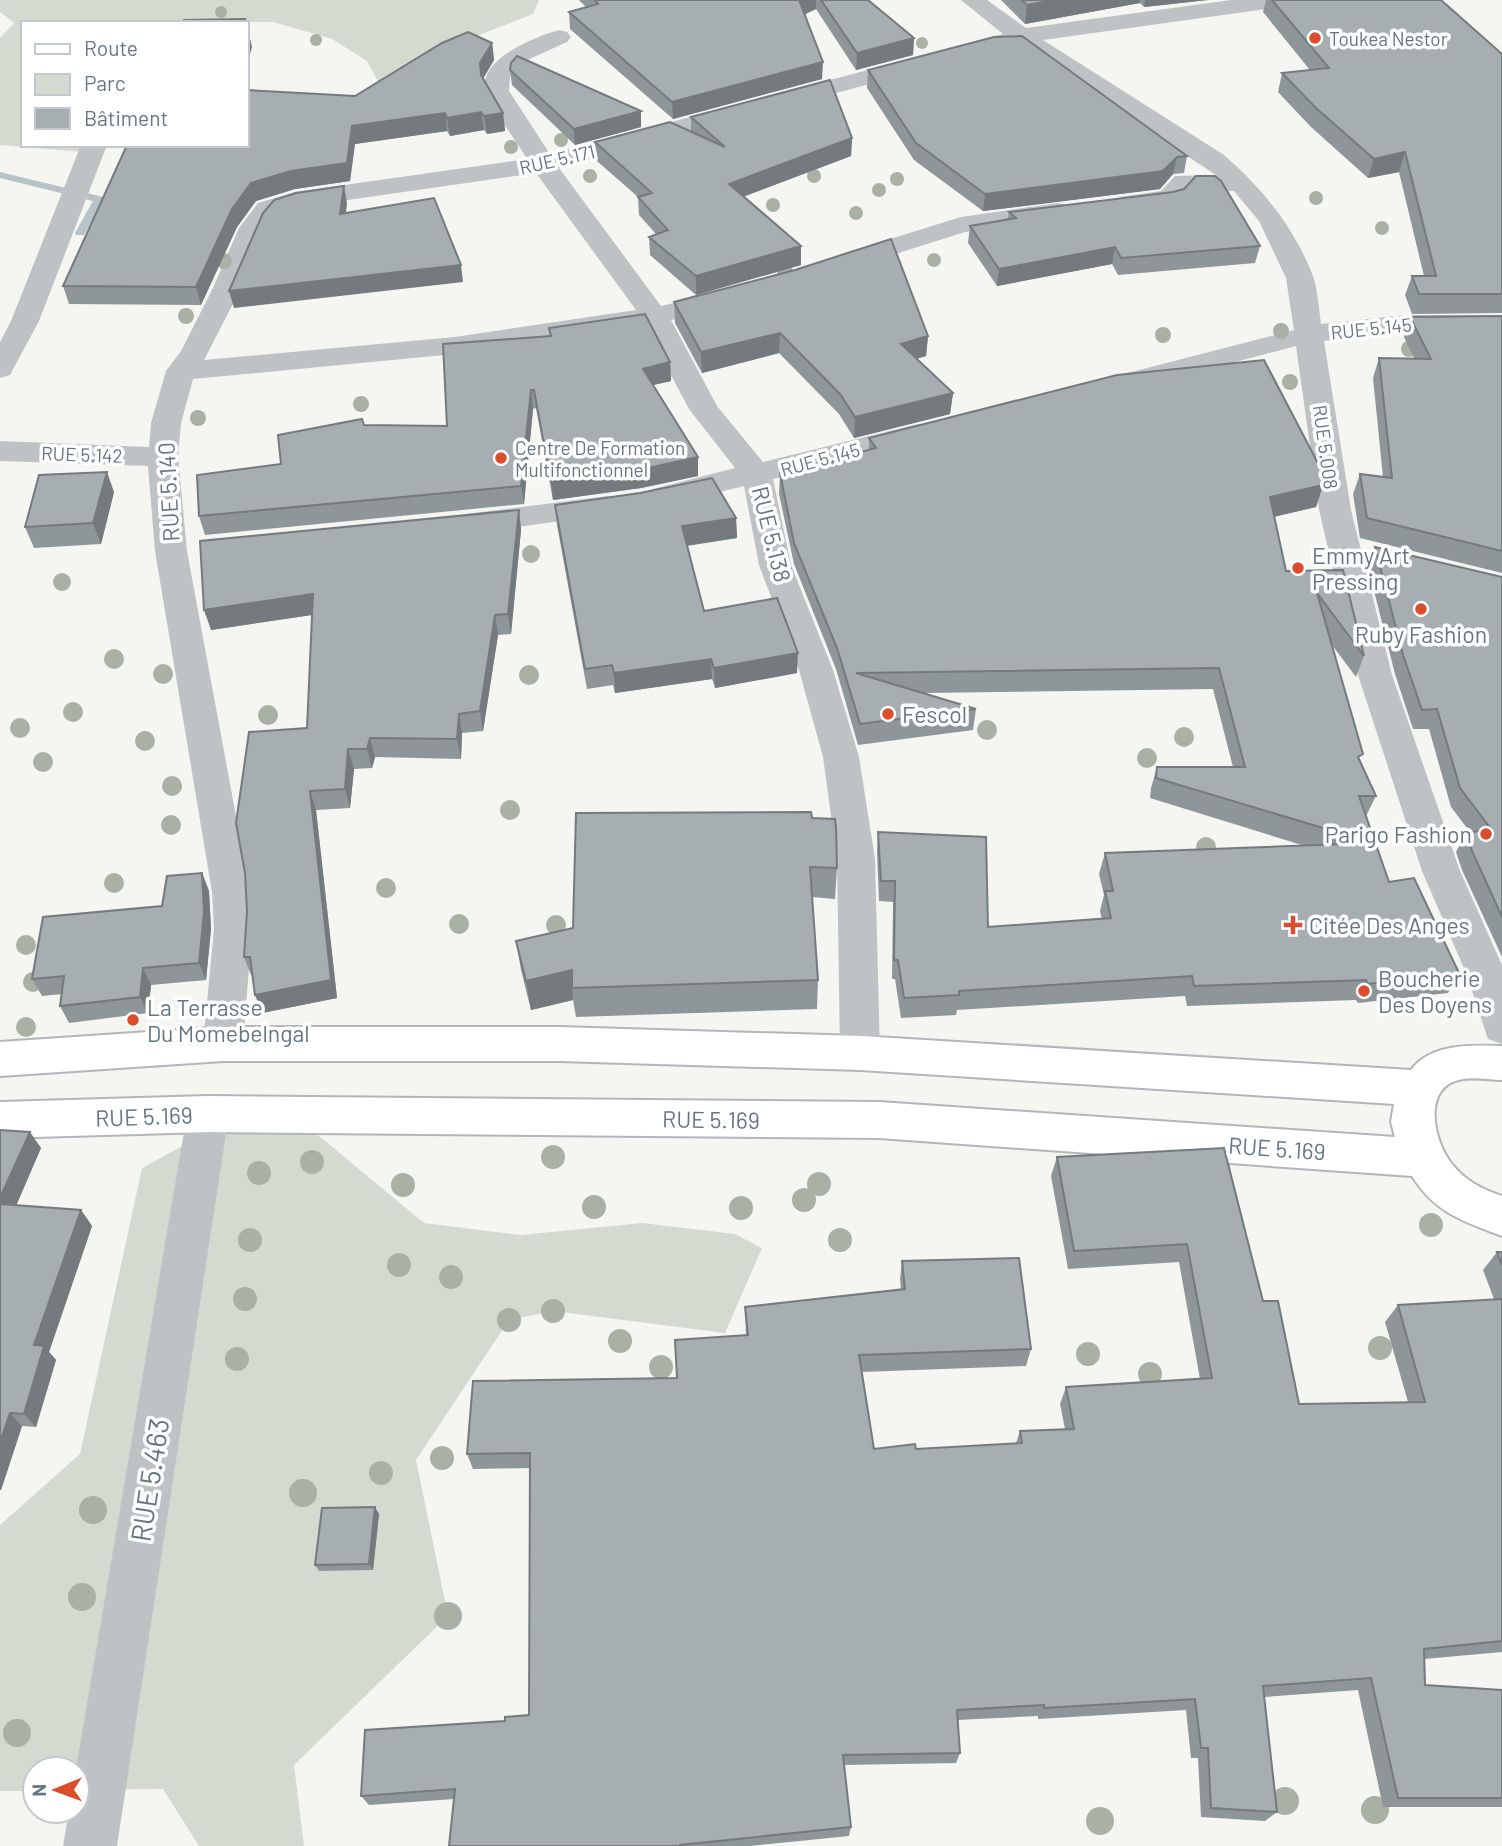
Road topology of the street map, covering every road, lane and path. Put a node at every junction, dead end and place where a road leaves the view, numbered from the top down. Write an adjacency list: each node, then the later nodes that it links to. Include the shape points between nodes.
1 (972, 0): 4 (street, RUE 5.008)
2 (1281, 0): 4 (street, RUE 5.171)
3 (559, 37): 6 (street, RUE 5.138, via 515,57 498,76 497,92)
4 (1021, 37): 6 (street, RUE 5.171); 7 (street, RUE 5.008, via 1167,127)
5 (93, 147): 13 (street, via 25,321)
6 (543, 164): 10 (street, RUE 5.138); 14 (street, RUE 5.171, via 295,200 267,209 252,228 226,290)
7 (1241, 183): 8 (street, via 1184,182 1169,198 961,226); 12 (street, RUE 5.008, via 1271,219 1300,278)
8 (823, 269)
9 (745, 293): 10 (street)
10 (655, 317): 14 (street, via 455,345); 19 (street, RUE 5.138, via 704,409)
11 (1502, 324): 12 (street, RUE 5.145, via 1455,321)
12 (1310, 335): 15 (street, RUE 5.145); 21 (street, RUE 5.008, via 1335,510 1357,550 1375,675 1441,871 1486,973)
13 (0, 369)
14 (181, 371): 18 (street, RUE 5.140, via 166,423)
15 (1104, 387)
16 (947, 426): 19 (street, RUE 5.145)
17 (0, 451): 18 (street, RUE 5.142)
18 (163, 457): 22 (street, RUE 5.140, via 185,550 231,892 233,929)
19 (757, 475): 20 (street, RUE 5.145, via 641,501); 23 (street, RUE 5.138, via 775,565 816,670 841,757 856,859)
20 (439, 527)
21 (1502, 1027)
22 (223, 1044): 23 (main road, via 559,1044); 24 (main road)
23 (860, 1053): 26 (main road)
24 (0, 1059)
25 (1502, 1063): 26 (main road, via 1485,1059 1458,1062 1435,1072)
26 (1419, 1088): 29 (main road, via 1410,1109)
27 (208, 1114): 28 (main road, RUE 5.169); 29 (main road, RUE 5.169, via 879,1120); 31 (street, RUE 5.463)
28 (0, 1120)
29 (1420, 1158): 30 (main road, via 1438,1181 1464,1201)
30 (1502, 1216)
31 (90, 1846)

